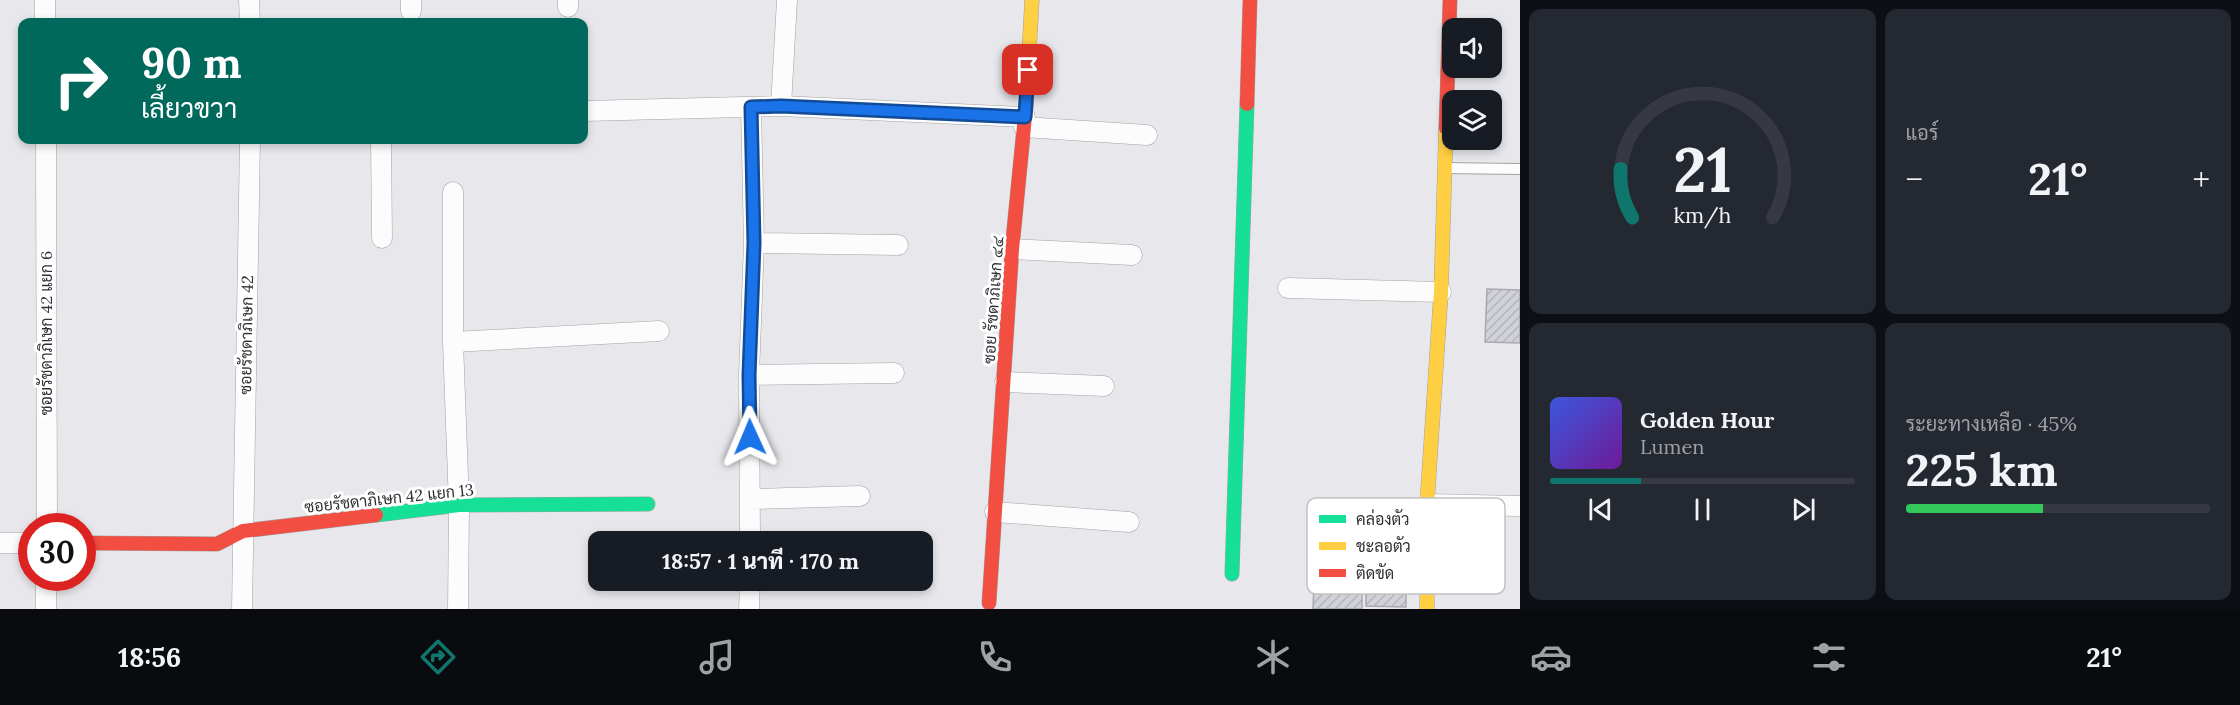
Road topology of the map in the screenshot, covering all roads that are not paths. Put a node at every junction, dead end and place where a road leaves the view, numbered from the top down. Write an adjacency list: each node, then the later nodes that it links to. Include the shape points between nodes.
1 (45, 0): 7 (street)
2 (249, 0): 8 (street)
3 (787, 0): 9 (street)
4 (1032, 0): 12 (street, ซอย รัชดาภิเษก ๔๔)
5 (1250, 0): 48 (street)
6 (1450, 0): 17 (street)
7 (45, 18)
8 (250, 18)
9 (781, 106): 10 (street); 12 (street)
10 (751, 107): 11 (street); 21 (street)
11 (588, 111)
12 (1024, 122): 13 (street); 23 (street, ซอย รัชดาภิเษก ๔๔)
13 (1148, 135)
14 (46, 144): 41 (street, ซอยรัชดาภิเษก 42 แยก 6)
15 (250, 144): 43 (street, ซอยรัชดาภิเษก 42)
16 (381, 144): 20 (street)
17 (1444, 168): 18 (lane); 26 (street)
18 (1520, 169)
19 (453, 192): 28 (street)
20 (382, 238)
21 (754, 243): 22 (street); 30 (street)
22 (898, 245)
23 (1012, 249): 24 (street); 31 (street, ซอย รัชดาภิเษก ๔๔)
24 (1132, 255)
25 (1288, 288): 26 (street)
26 (1441, 292): 34 (street)
27 (659, 331): 28 (street)
28 (453, 342): 37 (street)
29 (894, 373): 30 (street)
30 (749, 375): 35 (street)
31 (1005, 382): 32 (street); 40 (street, ซอย รัชดาภิเษก ๔๔)
32 (1104, 386)
33 (860, 496): 35 (street)
34 (1427, 498)
35 (751, 499): 44 (street)
36 (648, 504): 37 (street, ซอยรัชดาภิเษก 42 แยก 13)
37 (459, 505): 43 (street, ซอยรัชดาภิเษก 42 แยก 13); 54 (street)
38 (1505, 506): 39 (street)
39 (1520, 506)
40 (995, 512): 42 (street); 51 (street, ซอย รัชดาภิเษก ๔๔)
41 (47, 513)
42 (1129, 522)
43 (243, 531): 47 (street, ซอยรัชดาภิเษก 42 แยก 13, via 217,544); 53 (street, ซอยรัชดาภิเษก 42)
44 (750, 531)
45 (0, 543): 46 (street)
46 (18, 543)
47 (96, 543)
48 (1232, 574)
49 (46, 591): 52 (street)
50 (750, 591): 55 (street)
51 (989, 603)
52 (46, 609)
53 (242, 609)
54 (458, 609)
55 (749, 609)

